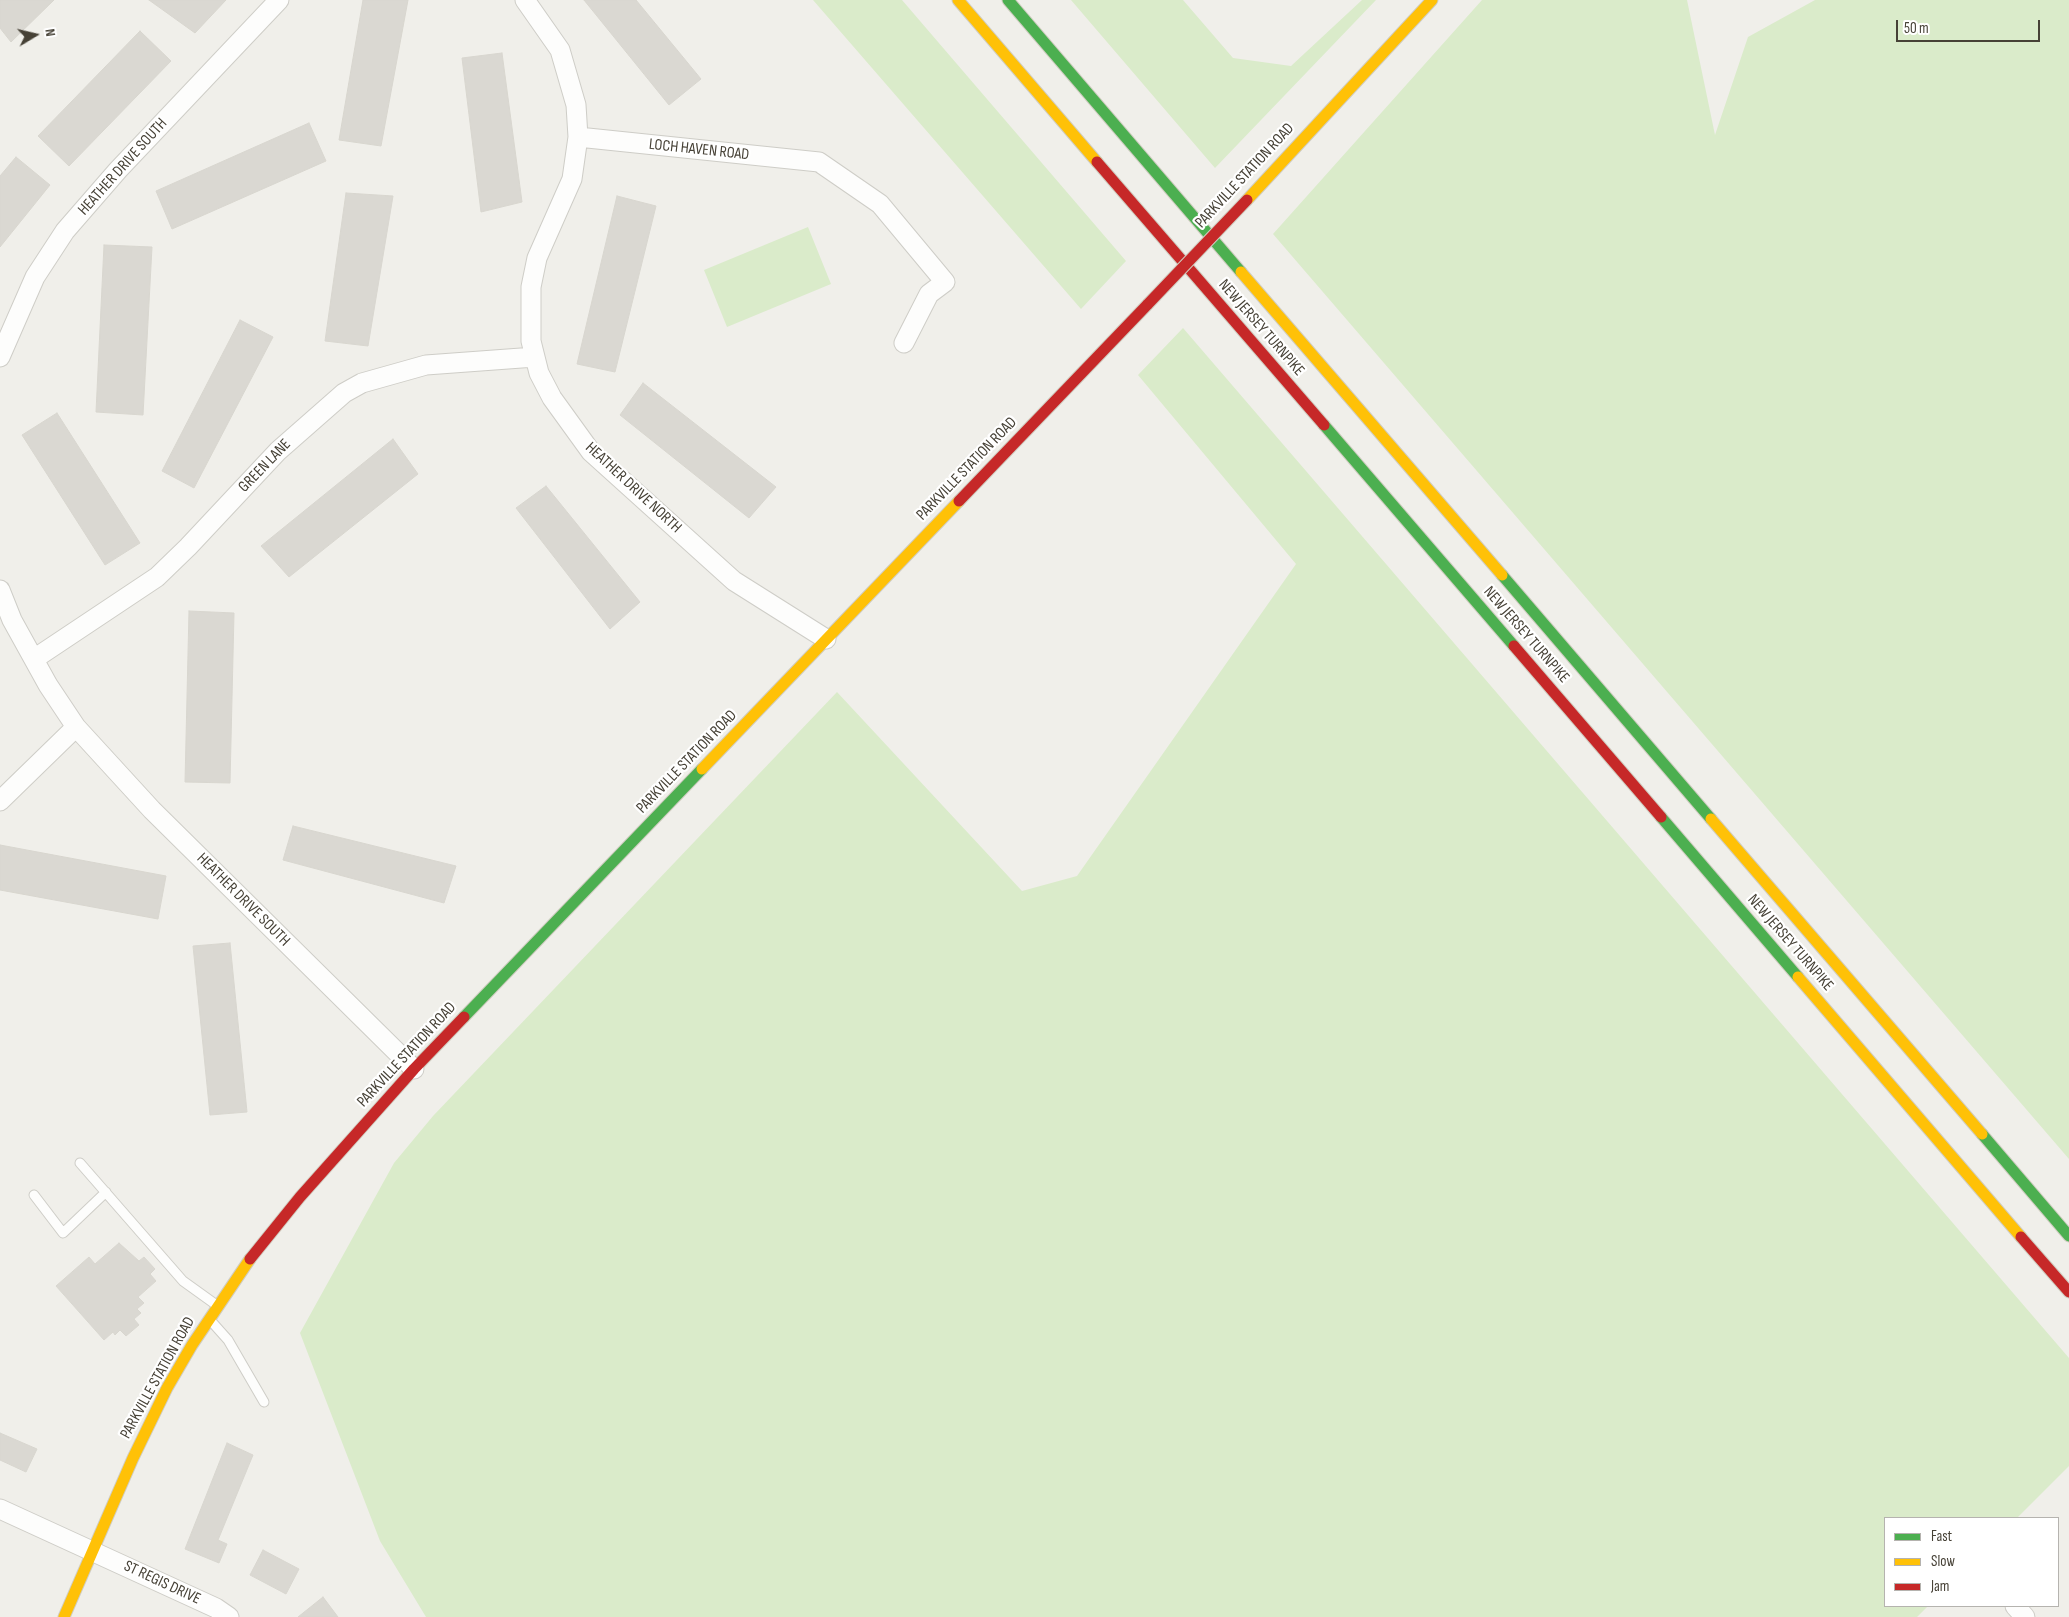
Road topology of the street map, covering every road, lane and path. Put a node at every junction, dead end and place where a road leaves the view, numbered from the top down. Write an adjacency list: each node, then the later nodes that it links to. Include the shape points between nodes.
1 (279, 0): 8 (street, HEATHER DRIVE SOUTH, via 118,170 65,231 35,277)
2 (525, 0): 6 (street, HEATHER DRIVE NORTH, via 560,50 576,105)
3 (958, 0): 20 (main road, NEW JERSEY TURNPIKE)
4 (1008, 0): 19 (main road, NEW JERSEY TURNPIKE)
5 (1432, 0): 11 (main road, PARKVILLE STATION ROAD, bridge, via 1247,200)
6 (578, 138): 7 (street, LOCH HAVEN ROAD, via 819,162 880,204 945,282 929,294); 9 (street, HEATHER DRIVE NORTH, via 572,179 537,258 530,313)
7 (904, 343)
8 (0, 357)
9 (535, 357): 11 (street, HEATHER DRIVE NORTH, via 552,398 591,452 734,582); 12 (street, GREEN LANE, via 426,365 362,383 344,393 278,451 157,577)
10 (0, 590): 12 (street, HEATHER DRIVE SOUTH)
11 (826, 639): 15 (main road, PARKVILLE STATION ROAD)
12 (34, 659): 13 (street, HEATHER DRIVE SOUTH)
13 (76, 727): 14 (street); 15 (street, HEATHER DRIVE SOUTH, via 152,810)
14 (0, 801)
15 (414, 1069): 21 (main road, PARKVILLE STATION ROAD, via 300,1197)
16 (80, 1163): 17 (lane)
17 (106, 1192): 18 (lane, via 63,1233); 21 (lane, via 183,1281)
18 (34, 1194)
19 (2069, 1236)
20 (2069, 1292)
21 (217, 1306): 22 (main road, PARKVILLE STATION ROAD)
22 (209, 1319): 23 (lane, via 228,1340); 25 (main road, PARKVILLE STATION ROAD, via 158,1406)
23 (264, 1402)
24 (0, 1509): 25 (street, ST REGIS DRIVE)
25 (93, 1552): 27 (main road, PARKVILLE STATION ROAD); 28 (street, ST REGIS DRIVE)
26 (2016, 1607): 29 (street)
27 (64, 1617)
28 (230, 1617)
29 (2025, 1617)

